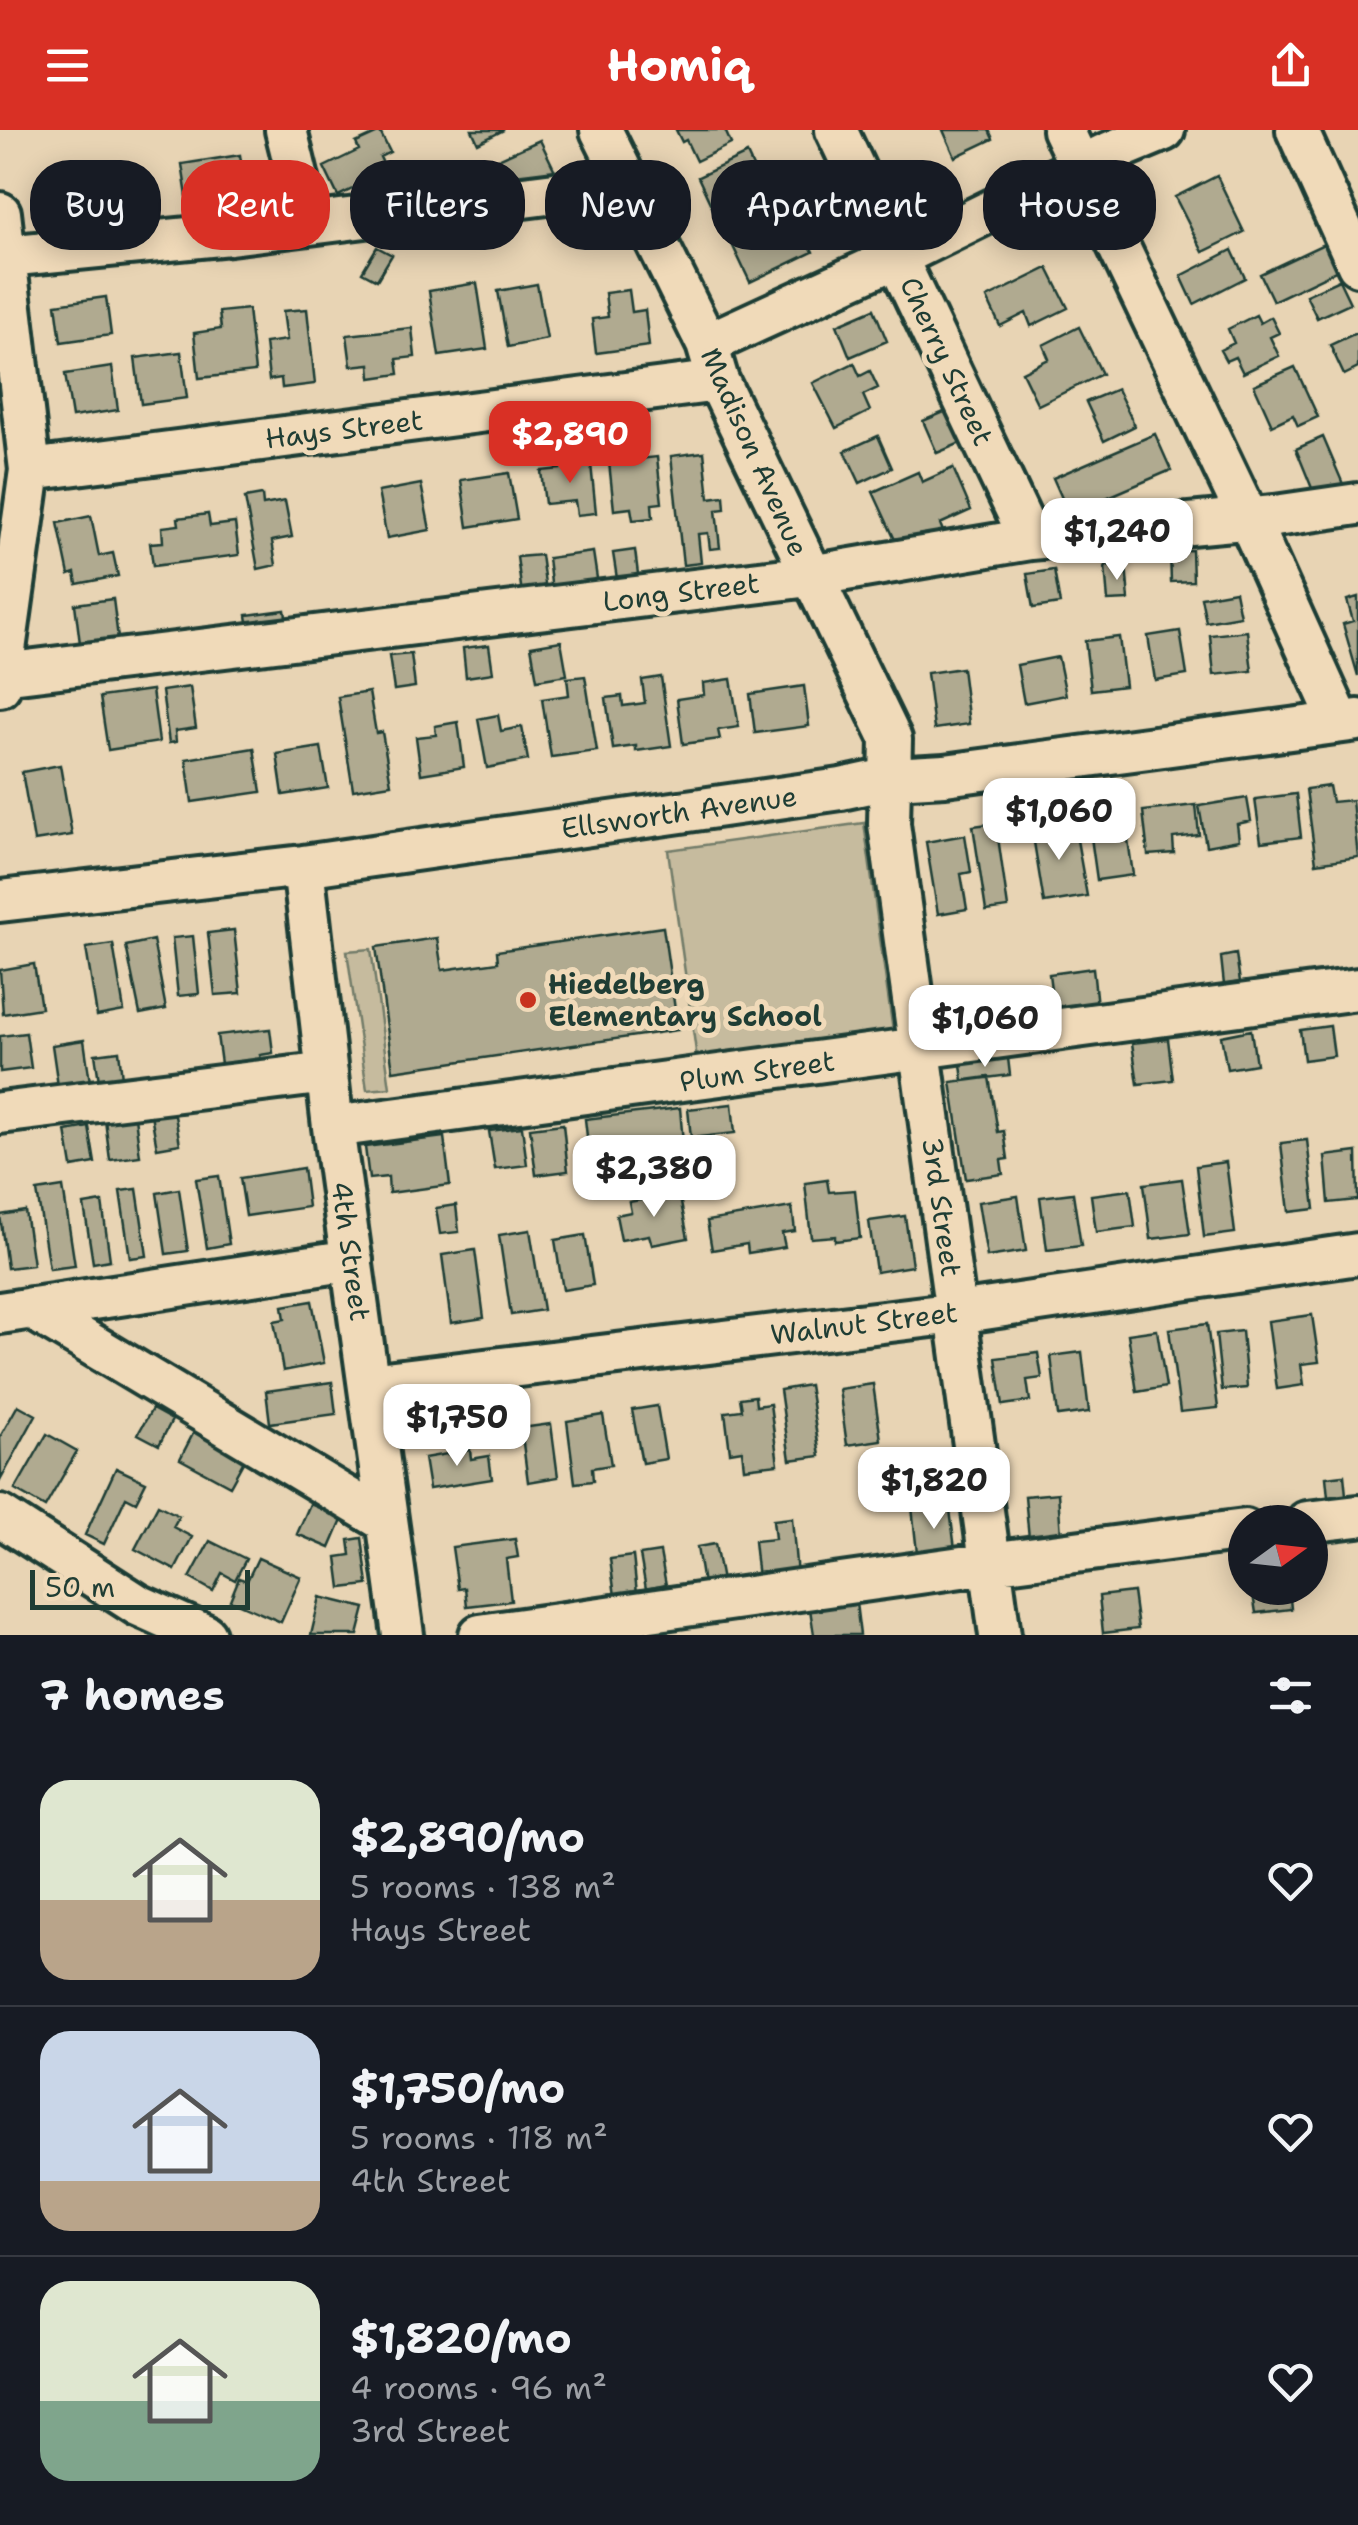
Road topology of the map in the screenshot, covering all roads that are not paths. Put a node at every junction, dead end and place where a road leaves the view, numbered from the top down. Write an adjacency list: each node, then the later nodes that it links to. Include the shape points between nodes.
1 (286, 130): 7 (street)
2 (601, 130): 8 (street, Madison Avenue)
3 (836, 130): 19 (street, Cherry Street)
4 (1063, 130): 9 (street)
5 (1164, 130): 10 (street, Hays Street)
6 (1297, 130): 20 (street)
7 (294, 160)
8 (615, 160)
9 (1077, 160)
10 (1098, 160)
11 (545, 194): 14 (street)
12 (0, 213): 18 (street)
13 (983, 215): 19 (street, Hays Street)
14 (330, 221)
15 (181, 238): 18 (street)
16 (658, 250): 21 (street, Madison Avenue)
17 (1120, 250): 24 (street)
18 (6, 256): 22 (street)
19 (897, 256): 21 (street, Hays Street); 25 (street, Cherry Street)
20 (1358, 266)
21 (712, 363): 22 (street, Hays Street); 26 (street, Madison Avenue)
22 (30, 470): 27 (street)
23 (1358, 504): 24 (street, Long Street)
24 (1248, 518): 25 (street, Long Street); 28 (street)
25 (1030, 539): 26 (street, Long Street)
26 (810, 576): 27 (street, Long Street); 29 (street, Madison Avenue, via 890,738)
27 (1, 680)
28 (1349, 721): 29 (street, Ellsworth Avenue)
29 (892, 778): 30 (street, Ellsworth Avenue); 33 (street, 3rd Street, via 889,824)
30 (303, 866): 31 (street, Ellsworth Avenue); 34 (street, 4th Street)
31 (0, 901)
32 (1358, 989): 33 (street, Plum Street)
33 (919, 1049): 36 (street, Plum Street); 40 (street, 3rd Street)
34 (326, 1073): 35 (street); 36 (street, 4th Street)
35 (0, 1113)
36 (334, 1127): 38 (street, 4th Street)
37 (1358, 1254): 40 (street, Walnut Street)
38 (352, 1260): 39 (street); 41 (street, 4th Street)
39 (16, 1311): 45 (street)
40 (956, 1312): 41 (street, Walnut Street); 47 (street, 3rd Street)
41 (369, 1384): 45 (street, 4th Street)
42 (0, 1516): 48 (street, via 138,1604)
43 (1358, 1516): 44 (street)
44 (1328, 1520)
45 (387, 1522): 49 (street, 4th Street)
46 (1228, 1532): 47 (street)
47 (990, 1562): 50 (street); 51 (street, 3rd Street)
48 (206, 1635)
49 (403, 1635)
50 (480, 1635)
51 (1000, 1635)

